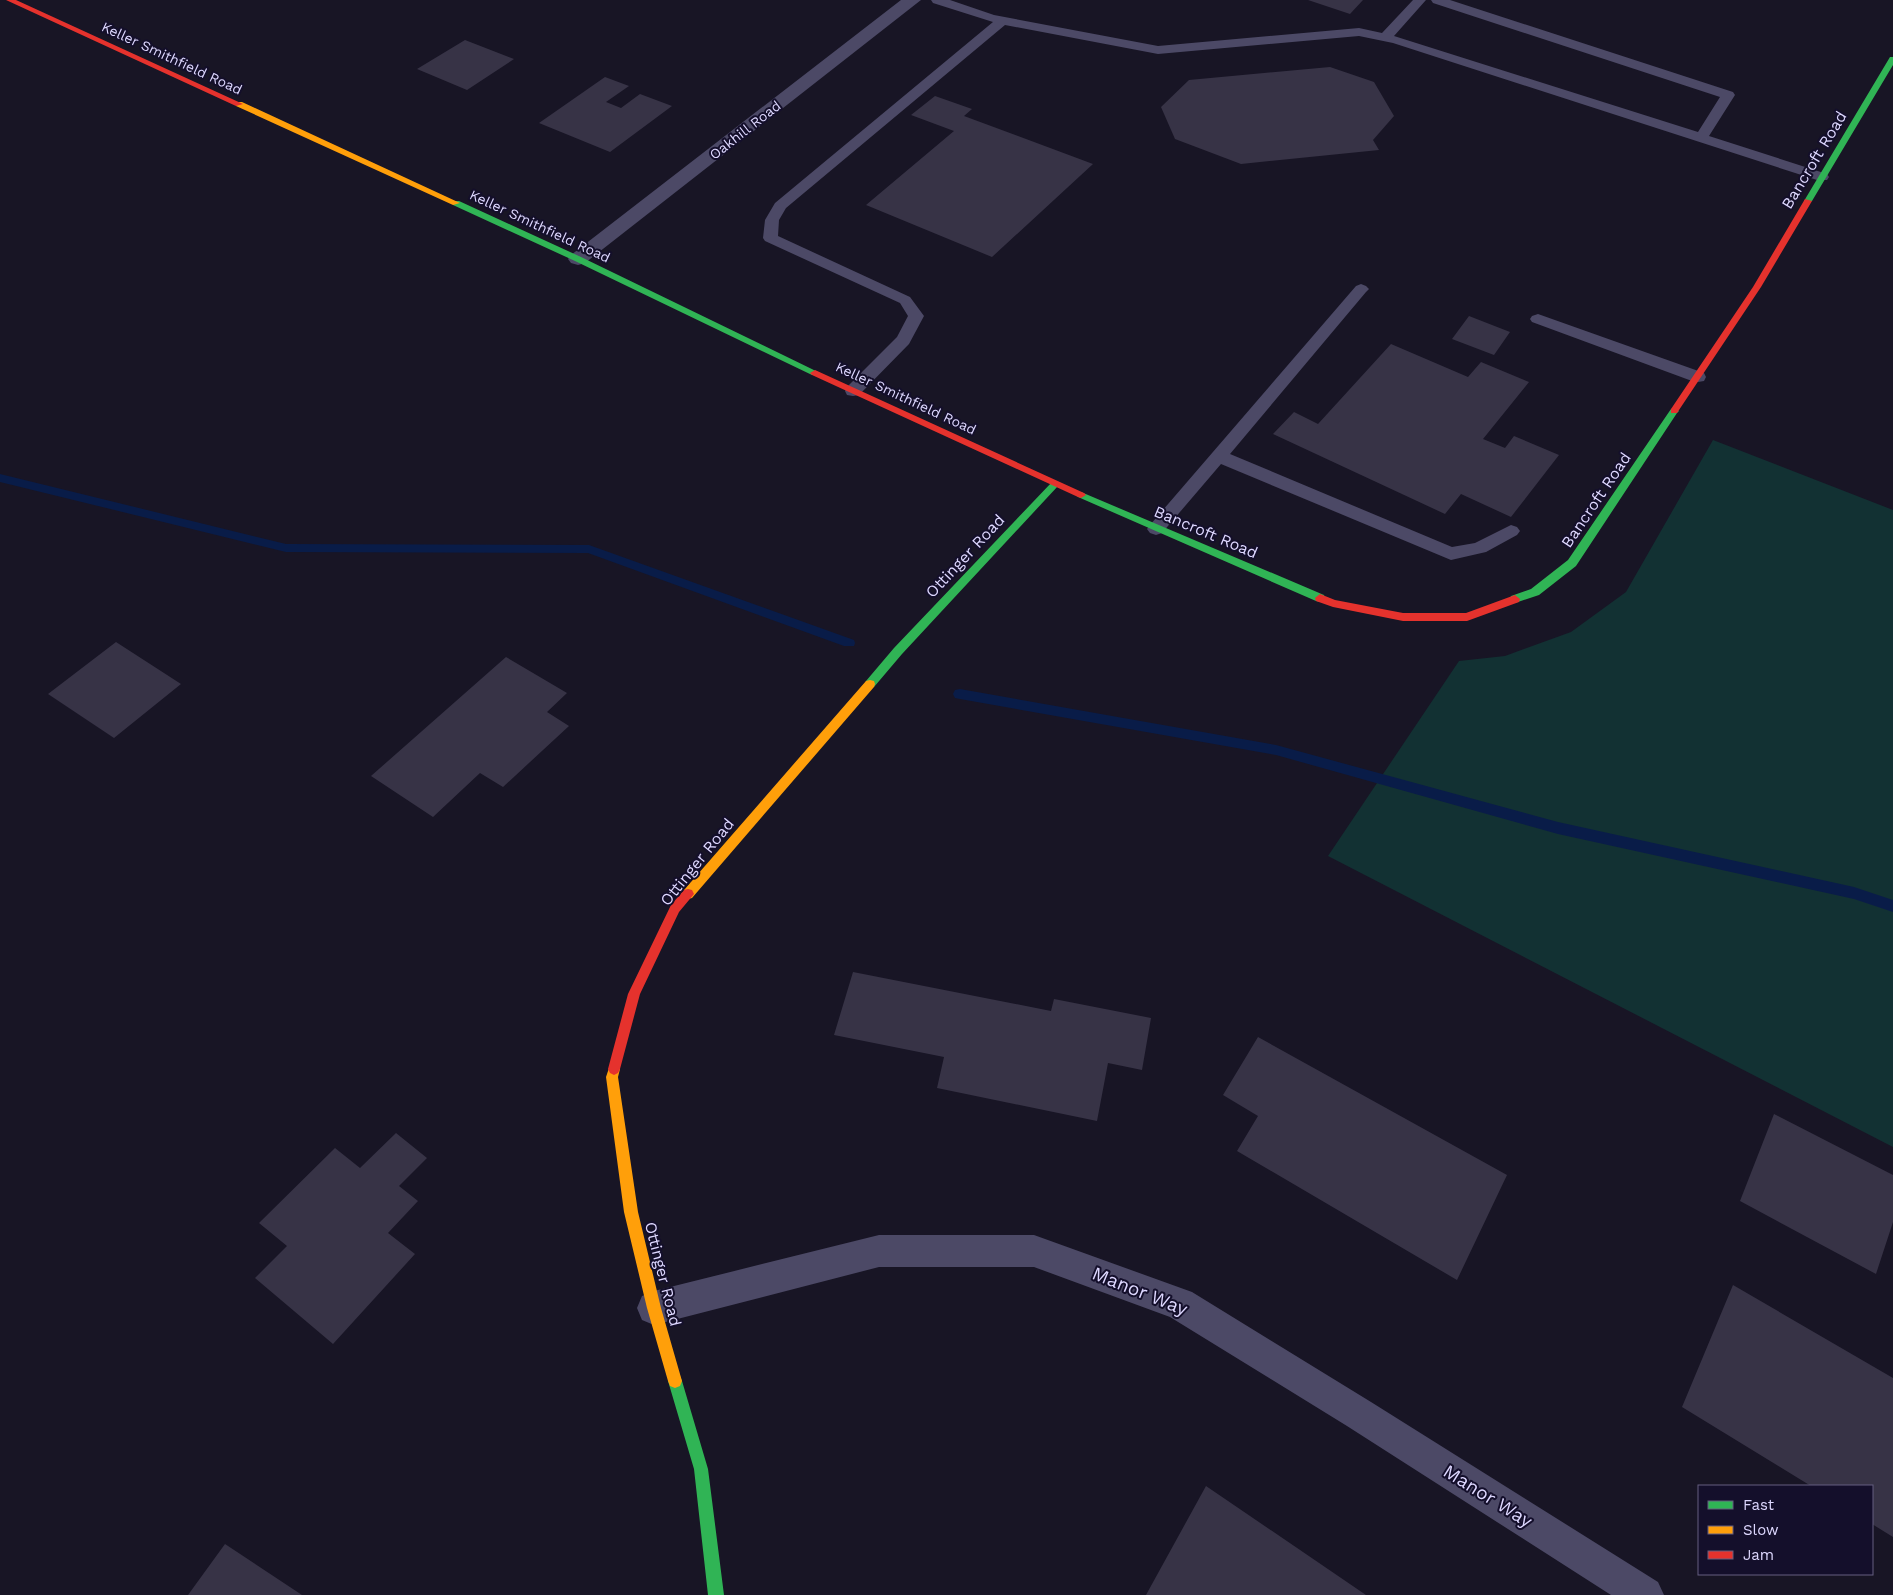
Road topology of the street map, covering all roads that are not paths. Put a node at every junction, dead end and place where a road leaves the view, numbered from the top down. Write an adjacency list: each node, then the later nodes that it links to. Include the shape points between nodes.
1 (10, 0): 11 (street, Keller Smithfield Road)
2 (912, 0): 11 (street, Oakhill Road)
3 (937, 0): 6 (lane)
4 (1420, 0): 7 (lane)
5 (1436, 0): 9 (lane, via 1728,95)
6 (1003, 20): 7 (lane, via 1158,50 1359,32); 15 (lane, via 780,206 772,220 770,238 904,300 916,316 903,340)
7 (1384, 38): 9 (lane)
8 (1893, 59): 10 (street, Bancroft Road)
9 (1701, 138): 10 (lane)
10 (1822, 177): 14 (street, Bancroft Road, via 1757,287)
11 (578, 259): 15 (street, Keller Smithfield Road)
12 (1360, 289): 16 (lane)
13 (1538, 319): 14 (lane)
14 (1698, 377): 18 (street, Bancroft Road, via 1572,563 1535,592 1466,617 1403,617 1333,604)
15 (853, 391): 17 (street, Keller Smithfield Road)
16 (1219, 456): 18 (lane); 19 (lane, via 1451,554 1480,548)
17 (1056, 484): 18 (street, Bancroft Road); 20 (street, Ottinger Road, via 898,651 675,909 634,994 612,1077 631,1212)
18 (1156, 529)
19 (1511, 531)
20 (654, 1308): 21 (street, Ottinger Road, via 701,1469); 22 (street, Manor Way, via 879,1251 1034,1251 1180,1304)
21 (716, 1595)
22 (1644, 1595)

